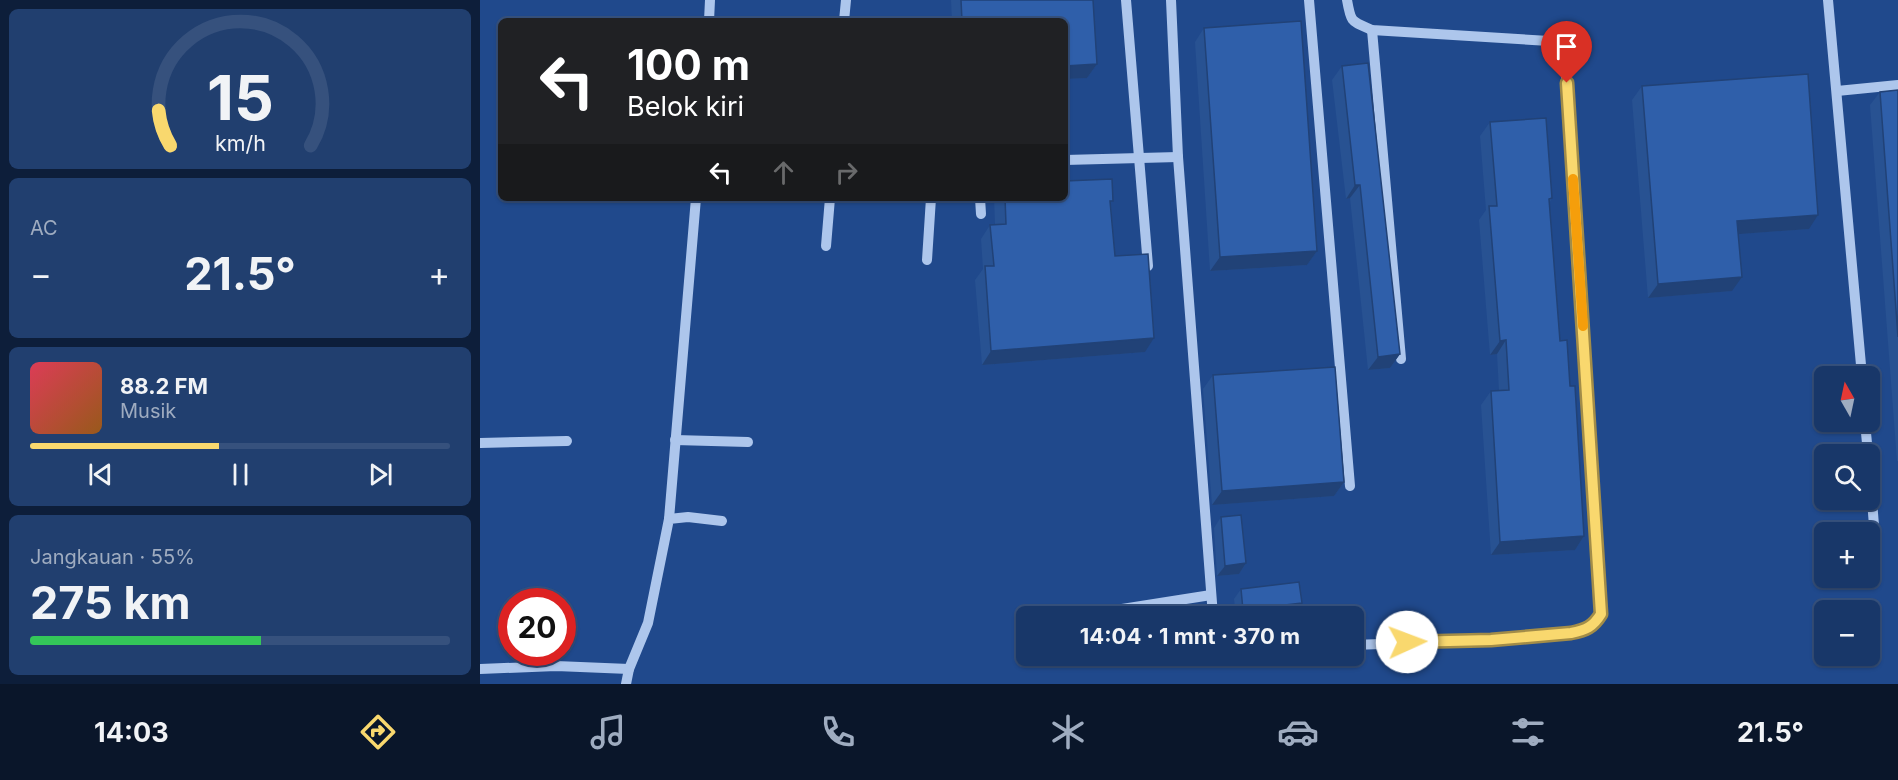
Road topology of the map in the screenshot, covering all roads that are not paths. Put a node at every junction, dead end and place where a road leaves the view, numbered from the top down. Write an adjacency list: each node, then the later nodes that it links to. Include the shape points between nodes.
1 (710, 0): 8 (street)
2 (846, 0): 9 (street)
3 (1126, 0): 14 (street)
4 (1171, 0): 13 (street)
5 (1309, 0): 30 (street)
6 (1347, 0): 10 (street, via 1353,22)
7 (1828, 0): 12 (street)
8 (709, 18)
9 (844, 18)
10 (1372, 30): 24 (street); 36 (street, via 1549,41 1562,46 1601,614 1583,631 1491,640)
11 (1898, 85): 12 (street)
12 (1837, 91): 25 (street)
13 (1178, 157): 14 (street); 33 (street)
14 (1140, 158): 15 (street); 23 (street)
15 (1068, 160)
16 (696, 201): 26 (street)
17 (830, 201): 21 (street)
18 (931, 201): 22 (street)
19 (980, 201): 20 (street)
20 (981, 214)
21 (826, 246)
22 (927, 260)
23 (1149, 275)
24 (1401, 359)
25 (1861, 366)
26 (675, 440): 28 (street); 31 (street)
27 (567, 441): 29 (street)
28 (748, 442)
29 (480, 443)
30 (1350, 486)
31 (669, 519): 32 (street); 38 (street, via 648,623)
32 (722, 521)
33 (1211, 596): 34 (street); 35 (street)
34 (1144, 606)
35 (1212, 606)
36 (1364, 645)
37 (480, 669): 38 (street)
38 (629, 669): 39 (street)
39 (626, 684)

